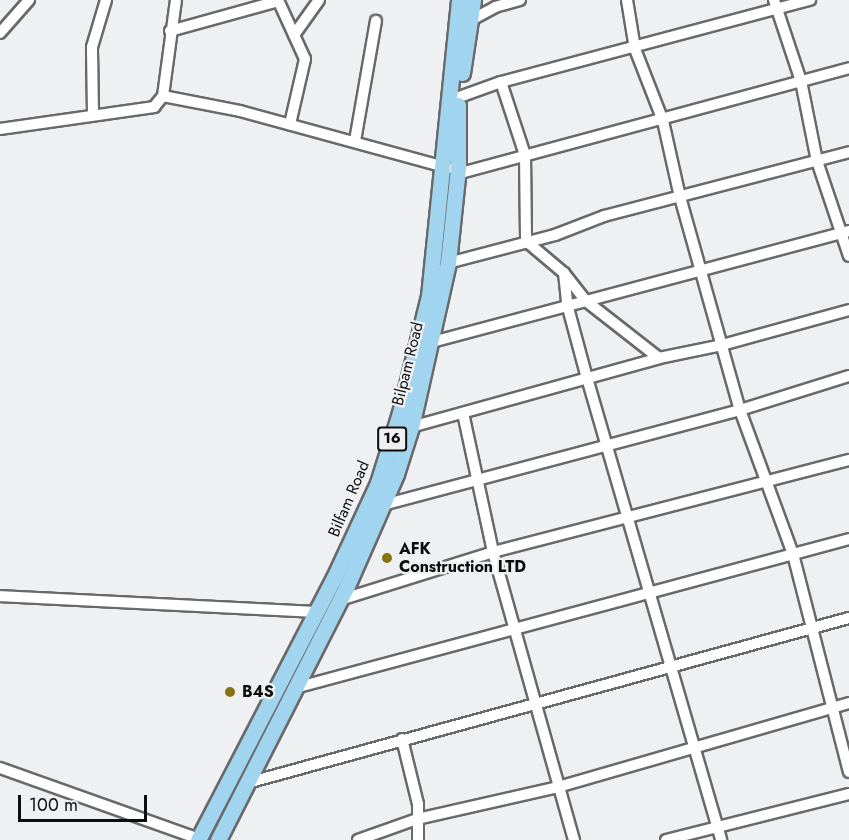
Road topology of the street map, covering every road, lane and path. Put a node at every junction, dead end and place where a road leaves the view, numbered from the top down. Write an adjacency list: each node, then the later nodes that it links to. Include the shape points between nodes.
1 (29, 0): 15 (street)
2 (106, 0): 23 (street, via 92,47)
3 (176, 0): 14 (street)
4 (278, 0): 14 (street); 16 (street)
5 (319, 0): 16 (street)
6 (459, 0): 22 (main road, 16)
7 (473, 0): 12 (main road, Bilpam Road / 16)
8 (520, 0): 12 (street)
9 (627, 0): 17 (street)
10 (810, 0): 11 (street)
11 (775, 5): 17 (street); 19 (street)
12 (471, 20): 22 (main road, Bilpam Road / 16)
13 (376, 21): 27 (street)
14 (170, 31): 21 (street)
15 (0, 33)
16 (294, 34): 25 (street, via 305,59)
17 (635, 49): 20 (street); 24 (street)
18 (849, 68): 19 (street)
19 (801, 81): 24 (street); 30 (street)
20 (501, 82): 22 (street); 29 (street)
21 (163, 96): 23 (street, via 154,107); 25 (street)
22 (454, 97): 31 (main road, Bilpam Road / 16)
23 (93, 113): 26 (street)
24 (663, 121): 29 (street); 32 (street)
25 (290, 124): 27 (street)
26 (0, 129)
27 (356, 141): 31 (street)
28 (849, 152): 30 (street)
29 (525, 155): 31 (street); 34 (street)
30 (817, 161): 32 (street); 33 (street)
31 (453, 170): 36 (main road, Bilpam Road / 16); 62 (main road, Bilfam Road / 16, via 429,296 400,413 378,483)
32 (680, 197): 34 (street); 37 (street)
33 (846, 232): 35 (street); 37 (street)
34 (526, 241): 36 (street); 38 (street)
35 (849, 256)
36 (448, 263): 42 (main road, Bilpam Road / 16)
37 (702, 270): 39 (street); 43 (street)
38 (564, 273): 39 (street); 40 (street)
39 (586, 301): 40 (street); 44 (street)
40 (567, 304): 42 (street); 46 (street)
41 (849, 310): 43 (street)
42 (432, 342): 49 (main road, Bilpam Road / 16)
43 (722, 345): 44 (street); 47 (street)
44 (659, 358): 46 (street)
45 (849, 376): 47 (street)
46 (587, 378): 48 (street); 50 (street)
47 (740, 410): 50 (street); 53 (street)
48 (463, 413): 49 (street); 52 (street)
49 (411, 427): 54 (main road, Bilpam Road / 16)
50 (608, 443): 52 (street); 55 (street)
51 (849, 460): 53 (street)
52 (476, 477): 54 (street); 57 (street)
53 (768, 481): 55 (street); 58 (street)
54 (383, 505): 61 (main road, Bilpam Road / 16)
55 (630, 518): 57 (street); 59 (street)
56 (849, 539): 58 (street)
57 (493, 552): 61 (street); 65 (street)
58 (793, 554): 59 (street); 64 (street)
59 (652, 592): 65 (street); 66 (street)
60 (0, 596): 62 (street)
61 (340, 600): 67 (main road, Bilpam Road / 16)
62 (317, 612): 80 (main road, Bilfam Road / 16)
63 (849, 618): 64 (street)
64 (811, 627): 66 (street); 70 (street)
65 (515, 628): 67 (street); 68 (street)
66 (674, 666): 68 (street); 72 (street)
67 (295, 688): 75 (main road, Bilpam Road / 16)
68 (535, 702): 71 (street); 76 (street)
69 (849, 703): 70 (street)
70 (831, 708): 72 (street); 74 (street)
71 (402, 739): 75 (street); 78 (street, via 418,804)
72 (696, 747): 76 (street); 79 (street)
73 (0, 768): 80 (street)
74 (849, 772)
75 (247, 783): 81 (main road, Bilpam Road / 16)
76 (558, 787): 78 (street); 84 (street)
77 (849, 794): 79 (street)
78 (417, 819): 82 (street); 83 (street)
79 (717, 826): 85 (street); 86 (street)
80 (199, 840)
81 (218, 840)
82 (358, 840)
83 (418, 840)
84 (574, 840)
85 (666, 840)
86 (721, 840)

